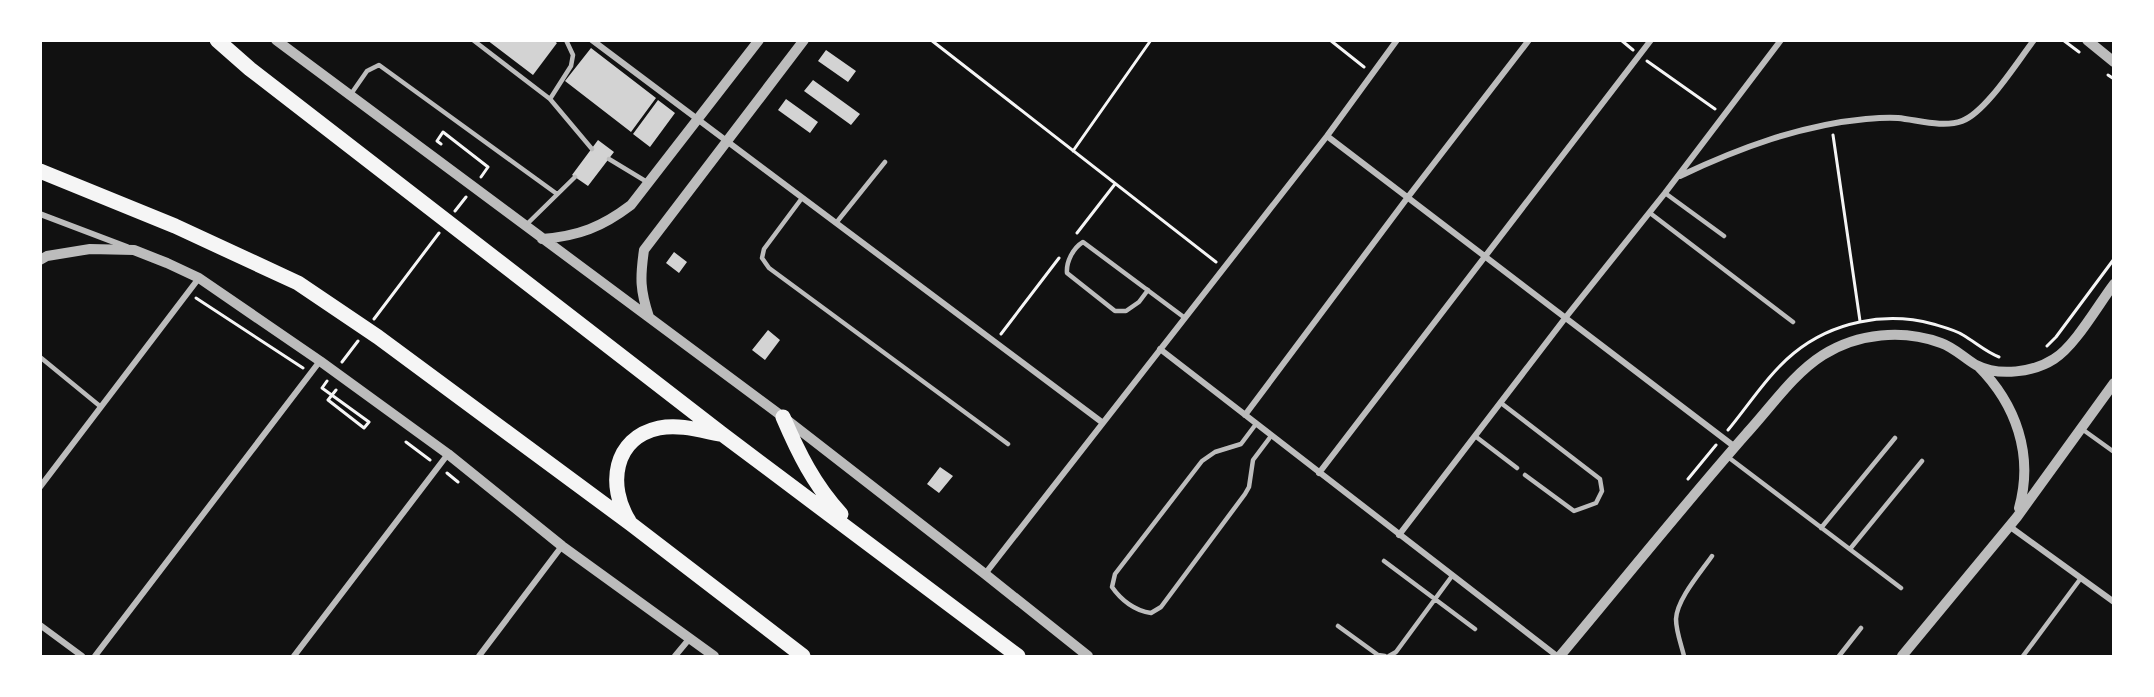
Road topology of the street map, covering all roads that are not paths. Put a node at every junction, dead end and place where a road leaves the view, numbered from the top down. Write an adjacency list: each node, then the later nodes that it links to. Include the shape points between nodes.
1 (217, 40): 59 (highway)
2 (276, 40): 15 (street)
3 (473, 40): 16 (lane)
4 (566, 40): 16 (lane, via 573,55 571,66)
5 (592, 40): 17 (street)
6 (759, 40): 17 (street)
7 (804, 40): 19 (street)
8 (1397, 40): 18 (street)
9 (1529, 40): 29 (street)
10 (1651, 40): 38 (street)
11 (1780, 40): 25 (street)
12 (2034, 40): 25 (street, via 1979,111 1961,122 1896,117 1831,125 1764,140)
13 (2087, 40): 14 (street)
14 (2114, 62)
15 (349, 96): 28 (lane, via 367,71 379,65); 34 (street)
16 (549, 99): 20 (lane)
17 (698, 120): 19 (street); 26 (street)
18 (1327, 136): 29 (street); 45 (street)
19 (727, 141): 30 (street); 44 (street, via 644,250 641,293)
20 (592, 149)
21 (609, 159): 26 (lane)
22 (885, 162): 33 (lane)
23 (40, 171): 74 (highway, via 176,226 298,283 378,337)
24 (575, 177): 28 (lane)
25 (1677, 178): 27 (street)
26 (650, 183): 36 (street, via 612,220 584,233)
27 (1665, 193): 31 (street); 35 (lane)
28 (557, 194): 34 (lane)
29 (1408, 197): 38 (street); 54 (street)
30 (802, 198): 33 (street); 63 (lane, via 764,249 762,258 769,268)
31 (1650, 213): 43 (street); 46 (lane)
32 (40, 214): 37 (street)
33 (836, 223): 56 (street)
34 (525, 226): 36 (street)
35 (1724, 236)
36 (542, 239): 44 (street)
37 (134, 250): 39 (street, via 90,249); 40 (street)
38 (1487, 257): 43 (street); 70 (street)
39 (40, 260)
40 (199, 278): 49 (street); 53 (street)
41 (2114, 284): 50 (street, via 2056,358 2022,371)
42 (1148, 290): 42 (lane, via 1126,311 1114,311 1066,273 1066,264 1083,242); 45 (lane)
43 (1566, 317): 52 (street); 64 (street)
44 (649, 318): 55 (street)
45 (1185, 318): 47 (street)
46 (1793, 321)
47 (1160, 349): 54 (street); 56 (street)
48 (40, 357): 53 (lane)
49 (320, 361): 66 (street); 95 (street)
50 (1976, 365): 64 (street, via 1942,344 1903,334 1844,344 1822,355 1799,375); 73 (street, via 2003,396 2020,435 2025,476)
51 (2114, 383): 58 (street)
52 (1501, 403): 61 (street); 71 (lane, via 1600,478 1602,491 1596,503 1574,511)
53 (101, 406): 72 (street)
54 (1245, 416): 57 (street)
55 (783, 417): 78 (highway, via 809,473); 83 (street)
56 (1102, 423): 83 (street)
57 (1256, 424): 60 (street); 60 (lane, via 1241,444 1215,452 1202,461 1115,574 1112,587 1118,596 1140,612 1151,613 1161,607 1245,494 1253,460)
58 (2081, 428): 65 (lane); 73 (street)
59 (722, 434): 74 (highway, via 677,426 650,431 635,440 623,454 616,480 618,498); 78 (highway)
60 (1271, 436): 70 (street)
61 (1475, 436): 69 (lane); 77 (street)
62 (1894, 438): 76 (lane)
63 (1008, 444)
64 (1735, 447): 67 (street)
65 (2114, 452)
66 (448, 454): 79 (street); 96 (street)
67 (1727, 456): 76 (lane); 104 (street)
68 (1922, 461): 80 (lane)
69 (1517, 468)
70 (1319, 473): 77 (street)
71 (1525, 475)
72 (40, 486)
73 (2017, 517): 75 (street)
74 (631, 524): 100 (highway)
75 (2009, 526): 85 (street); 107 (street)
76 (1821, 528): 80 (lane)
77 (1400, 535): 84 (street)
78 (867, 542): 101 (highway)
79 (562, 546): 93 (street); 97 (street)
80 (1850, 549): 86 (lane)
81 (1712, 556): 105 (lane, via 1676,616)
82 (1384, 561): 87 (lane)
83 (985, 574): 102 (street)
84 (1452, 576): 87 (lane); 104 (street)
85 (2081, 578): 88 (street); 108 (lane)
86 (1901, 588)
87 (1436, 598): 92 (lane); 103 (lane, via 1396,652)
88 (2114, 602)
89 (40, 625): 94 (street)
90 (1338, 626): 103 (lane, via 1378,655)
91 (1861, 628): 106 (lane)
92 (1475, 629)
93 (690, 638): 98 (street); 99 (street)
94 (82, 657)
95 (95, 657)
96 (294, 657)
97 (479, 657)
98 (675, 657)
99 (714, 657)
100 (803, 657)
101 (1018, 657)
102 (1088, 657)
103 (1387, 657)
104 (1558, 657)
105 (1684, 657)
106 (1839, 657)
107 (1902, 657)
108 (2023, 657)

